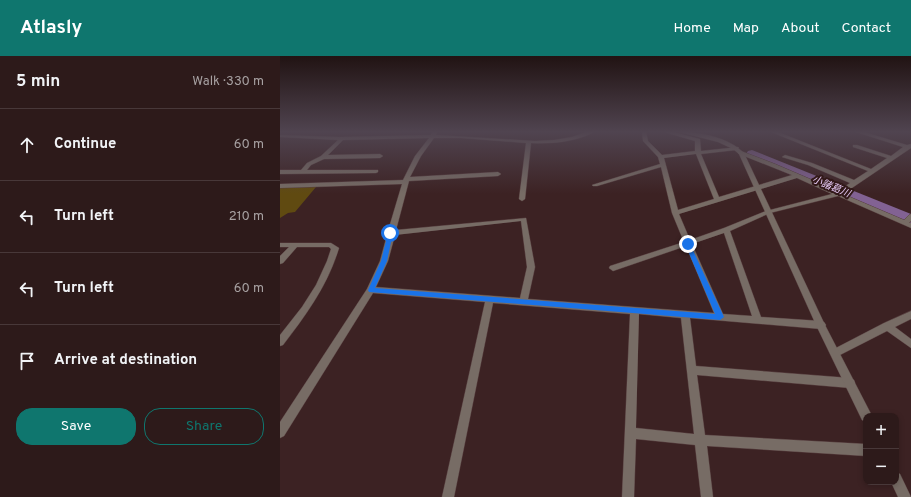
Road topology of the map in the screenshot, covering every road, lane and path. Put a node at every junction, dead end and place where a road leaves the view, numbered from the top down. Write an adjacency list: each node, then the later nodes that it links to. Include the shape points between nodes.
1 (328, 153): 13 (street)
2 (420, 153): 24 (street)
3 (528, 153): 30 (street)
4 (657, 153): 14 (street)
5 (698, 153): 6 (street); 14 (street); 31 (street)
6 (707, 153)
7 (740, 153): 28 (street)
8 (743, 153): 23 (street)
9 (825, 153): 19 (street)
10 (875, 153): 16 (street)
11 (901, 153): 16 (street)
12 (380, 156): 13 (street)
13 (323, 157): 21 (street)
14 (661, 157): 17 (street)
15 (785, 157): 25 (street, via 810,164)
16 (892, 158): 19 (street)
17 (662, 165): 26 (street); 33 (street)
18 (376, 171): 21 (street)
19 (872, 171): 25 (street)
20 (280, 172): 21 (street)
21 (302, 172)
22 (498, 174): 24 (street)
23 (796, 176): 28 (street); 29 (street)
24 (406, 180): 27 (street); 36 (street)
25 (855, 183): 29 (street)
26 (595, 185)
27 (280, 186)
28 (757, 187): 31 (street); 32 (street)
29 (841, 192): 32 (street); 34 (street)
30 (522, 199)
31 (717, 200): 33 (street)
32 (768, 212): 35 (street); 50 (street)
33 (675, 214): 37 (street)
34 (909, 221)
35 (726, 230): 37 (street); 49 (street)
36 (390, 233): 42 (street, via 384,261); 44 (street, via 524,219 531,267)
37 (688, 244): 41 (street); 48 (street)
38 (280, 245): 39 (street)
39 (295, 245): 40 (street); 52 (street, via 331,245 335,248 331,263 314,294)
40 (280, 261)
41 (613, 268)
42 (371, 290): 43 (street); 58 (street)
43 (490, 299): 44 (street); 63 (street)
44 (523, 302): 45 (street)
45 (635, 310): 46 (street); 59 (street)
46 (685, 314): 48 (street); 55 (street)
47 (911, 315): 51 (street)
48 (720, 317): 49 (street)
49 (758, 320): 50 (street)
50 (821, 325): 54 (street)
51 (887, 326): 53 (street); 54 (street)
52 (280, 342)
53 (911, 344)
54 (835, 354): 56 (street)
55 (692, 370): 56 (street); 60 (street)
56 (850, 383): 57 (street)
57 (865, 413)
58 (280, 432)
59 (630, 433): 60 (street); 64 (street)
60 (700, 440): 61 (street); 65 (street)
61 (863, 450)
62 (899, 484): 66 (street)
63 (448, 497)
64 (628, 497)
65 (707, 497)
66 (906, 497)

